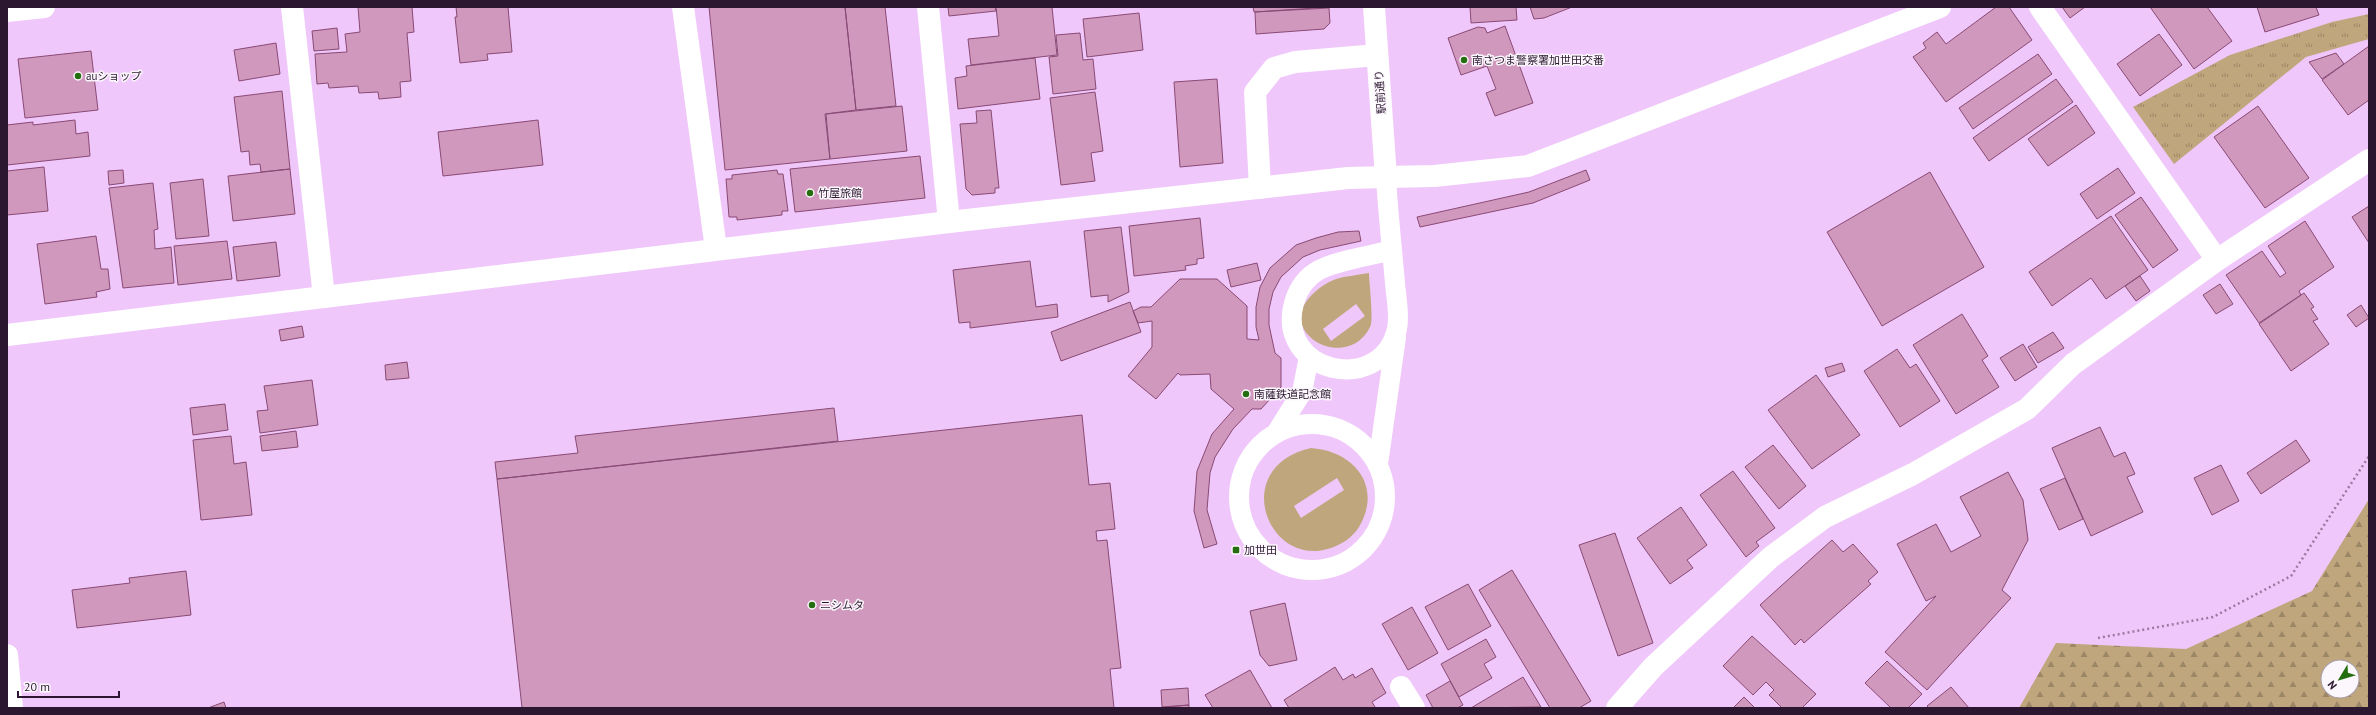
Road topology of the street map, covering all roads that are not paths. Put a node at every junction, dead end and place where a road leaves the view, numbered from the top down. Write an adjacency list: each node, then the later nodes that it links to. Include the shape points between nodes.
1 (44, 7): 8 (street)
2 (292, 7): 17 (street)
3 (683, 7): 14 (street)
4 (928, 7): 13 (street)
5 (1374, 7): 9 (street, 駅前通り)
6 (1940, 7): 11 (street, via 1528,166 1434,176)
7 (2040, 7): 16 (street)
8 (7, 11)
9 (1377, 55): 11 (street, 駅前通り); 12 (street, via 1295,62 1274,68 1255,92)
10 (2369, 160): 16 (street)
11 (1386, 177): 12 (street, via 1348,178); 15 (lane)
12 (1260, 188): 13 (street)
13 (949, 222): 14 (street)
14 (716, 249): 17 (street)
15 (1392, 250): 18 (lane); 20 (lane, via 1319,270 1306,280 1296,294 1292,328 1298,344)
16 (2217, 260): 27 (street, via 2073,364 2027,409 1913,474 1825,516 1771,557 1652,667)
17 (324, 297): 19 (street)
18 (1397, 329): 20 (lane, via 1386,350 1373,362 1357,369 1340,370 1323,366); 22 (lane)
19 (7, 335)
20 (1309, 357): 21 (lane, via 1302,392)
21 (1277, 432): 22 (lane, via 1299,424 1323,424 1346,431 1365,445); 22 (lane, via 1258,446 1244,467 1238,491 1240,516 1251,538 1268,556 1289,567 1314,571 1338,567 1360,554 1376,536 1384,513 1386,488)
22 (1378, 464)
23 (7, 655): 25 (street)
24 (1401, 687): 26 (street)
25 (12, 708)
26 (1414, 708)
27 (1617, 708)

